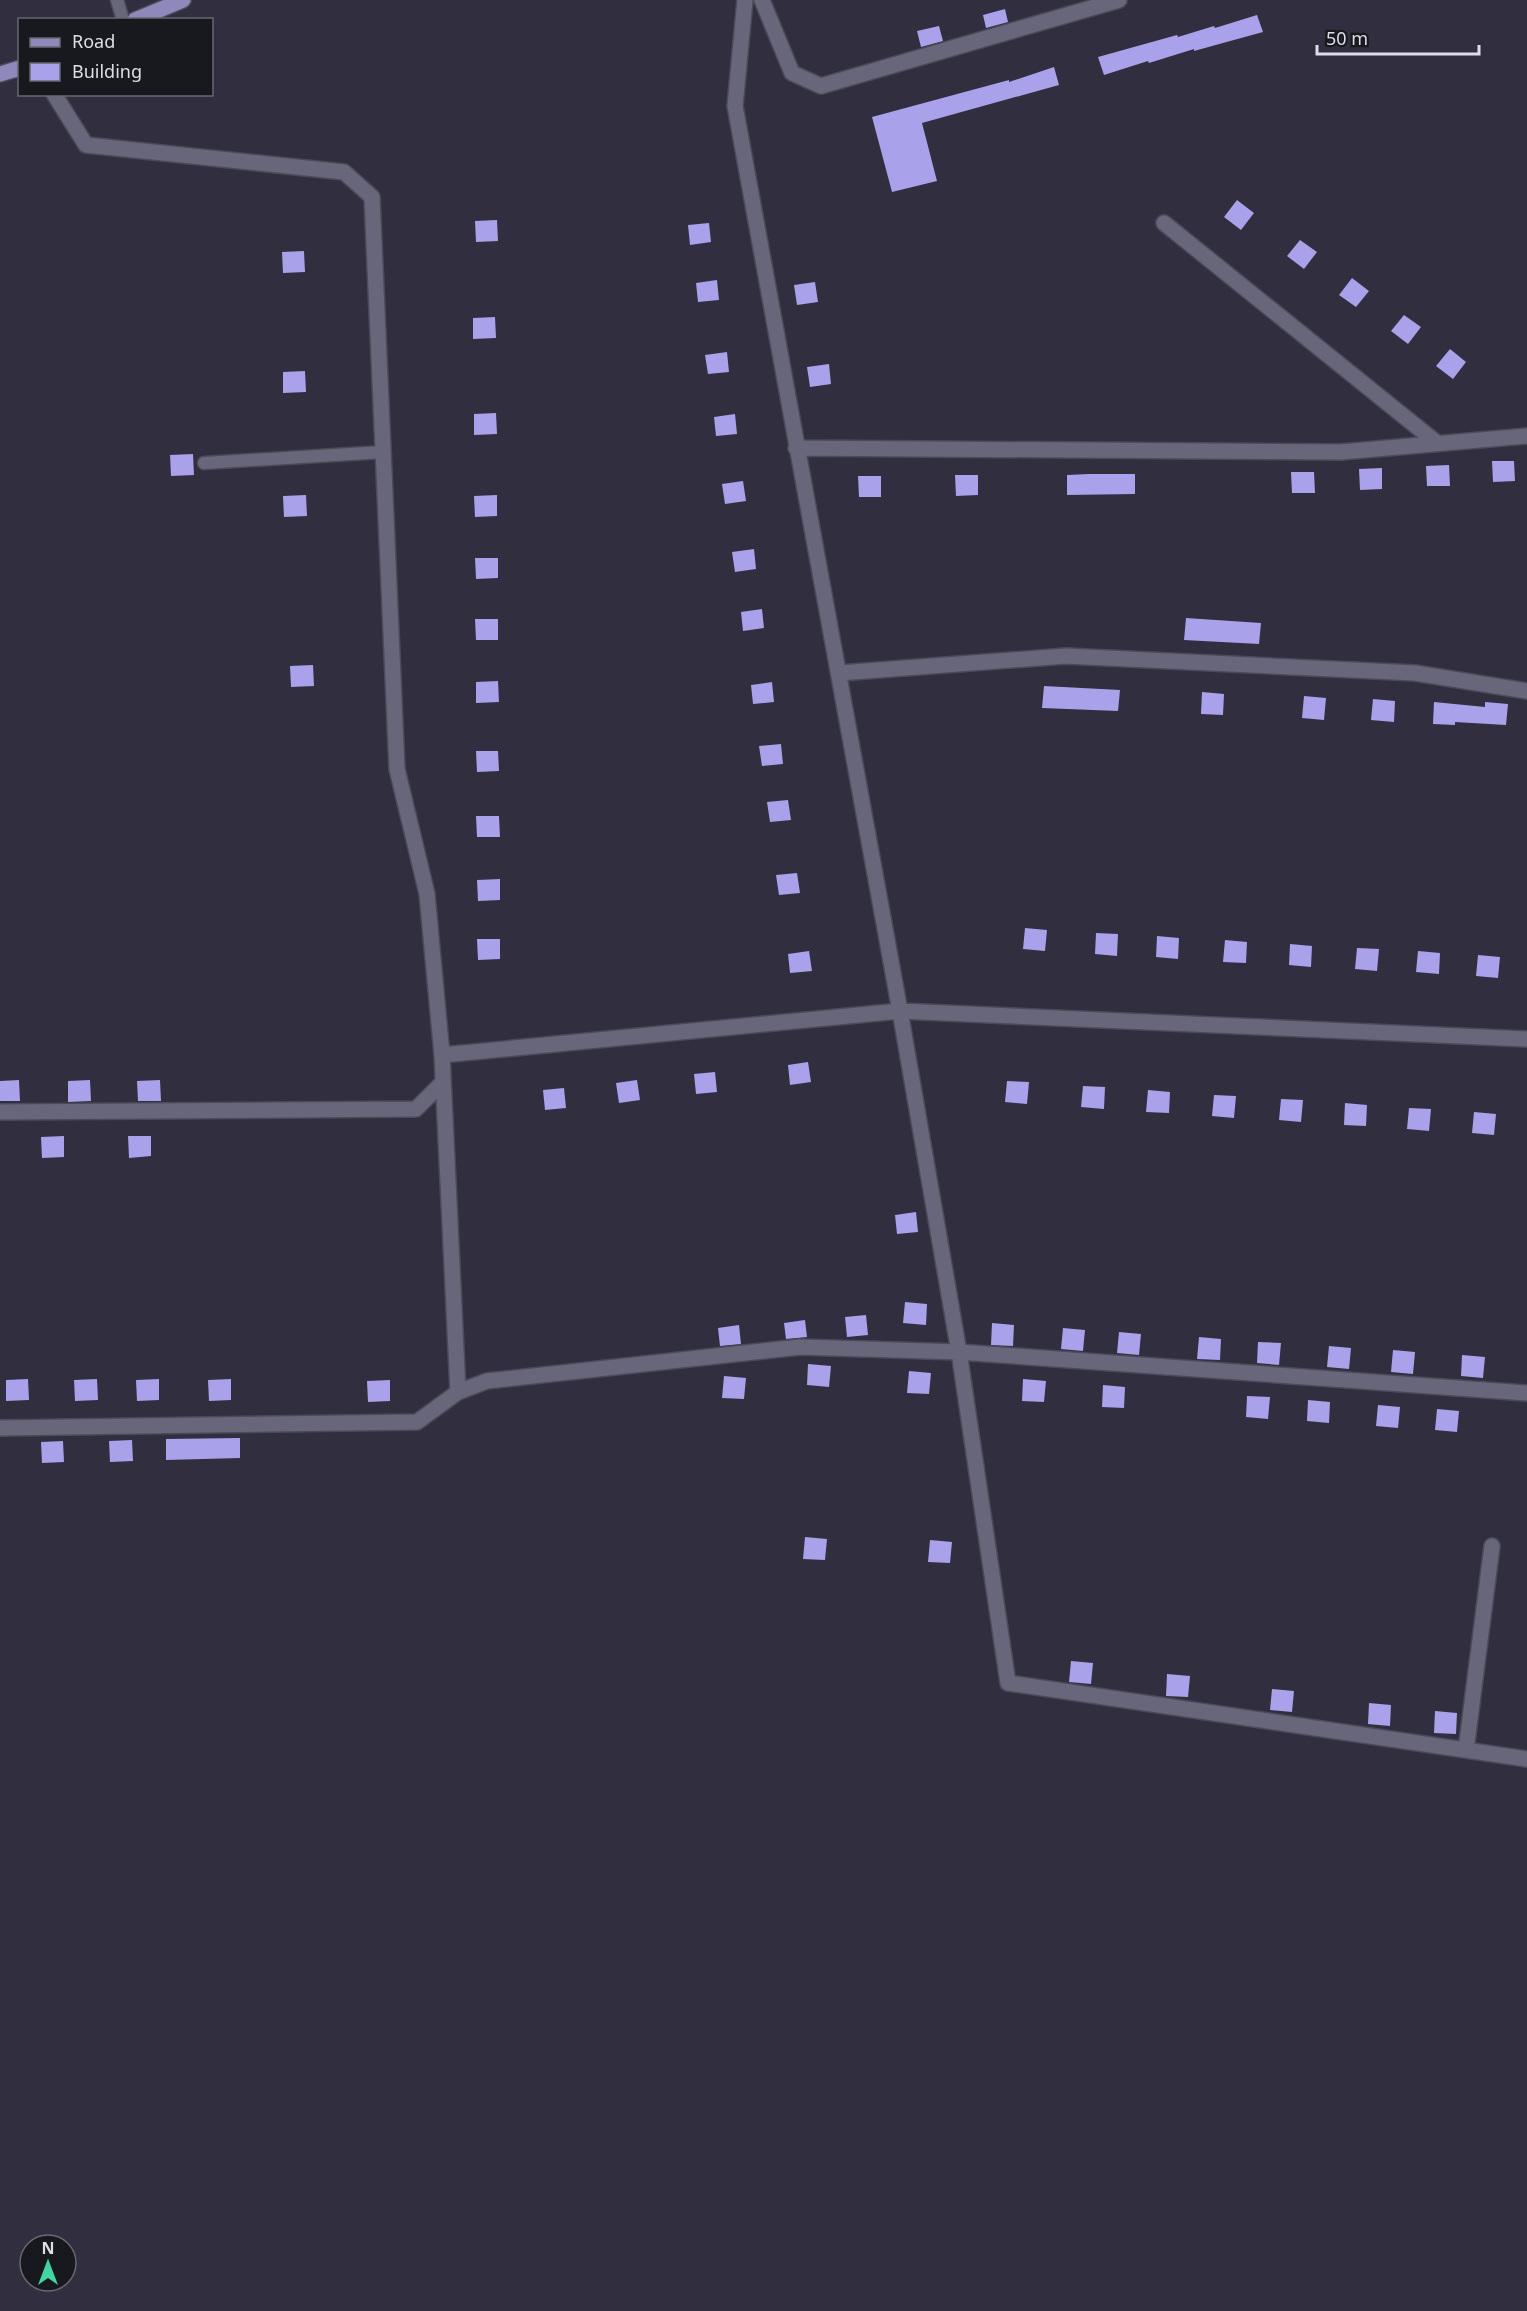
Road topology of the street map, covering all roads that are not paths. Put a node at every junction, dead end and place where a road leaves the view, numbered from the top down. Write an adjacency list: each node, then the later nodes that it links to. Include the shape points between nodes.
1 (117, 0): 6 (lane)
2 (183, 0): 7 (main road)
3 (745, 0): 14 (street, via 735,106)
4 (762, 0): 5 (street, via 792,73 821,86)
5 (1119, 0)
6 (122, 18)
7 (140, 18)
8 (18, 69): 9 (main road)
9 (0, 74)
10 (55, 96): 15 (street, via 86,145 344,172 372,197)
11 (1164, 223): 13 (street)
12 (1527, 436): 13 (street)
13 (1437, 443): 14 (street, via 1341,452)
14 (796, 448): 17 (street)
15 (383, 452): 16 (lane); 21 (street, via 397,769 427,894)
16 (204, 463)
17 (839, 673): 18 (street, via 1066,656 1415,673); 19 (street)
18 (1527, 691)
19 (900, 1011): 20 (street); 21 (street); 24 (street)
20 (1527, 1039)
21 (442, 1055): 22 (street)
22 (442, 1083): 23 (street, via 416,1109); 25 (street)
23 (0, 1112)
24 (959, 1352): 25 (street, via 801,1347 487,1382); 26 (street); 29 (street, via 1008,1683)
25 (458, 1392): 27 (street, via 417,1422)
26 (1527, 1393)
27 (0, 1428)
28 (1492, 1546): 29 (street)
29 (1466, 1750): 30 (street)
30 (1527, 1759)

